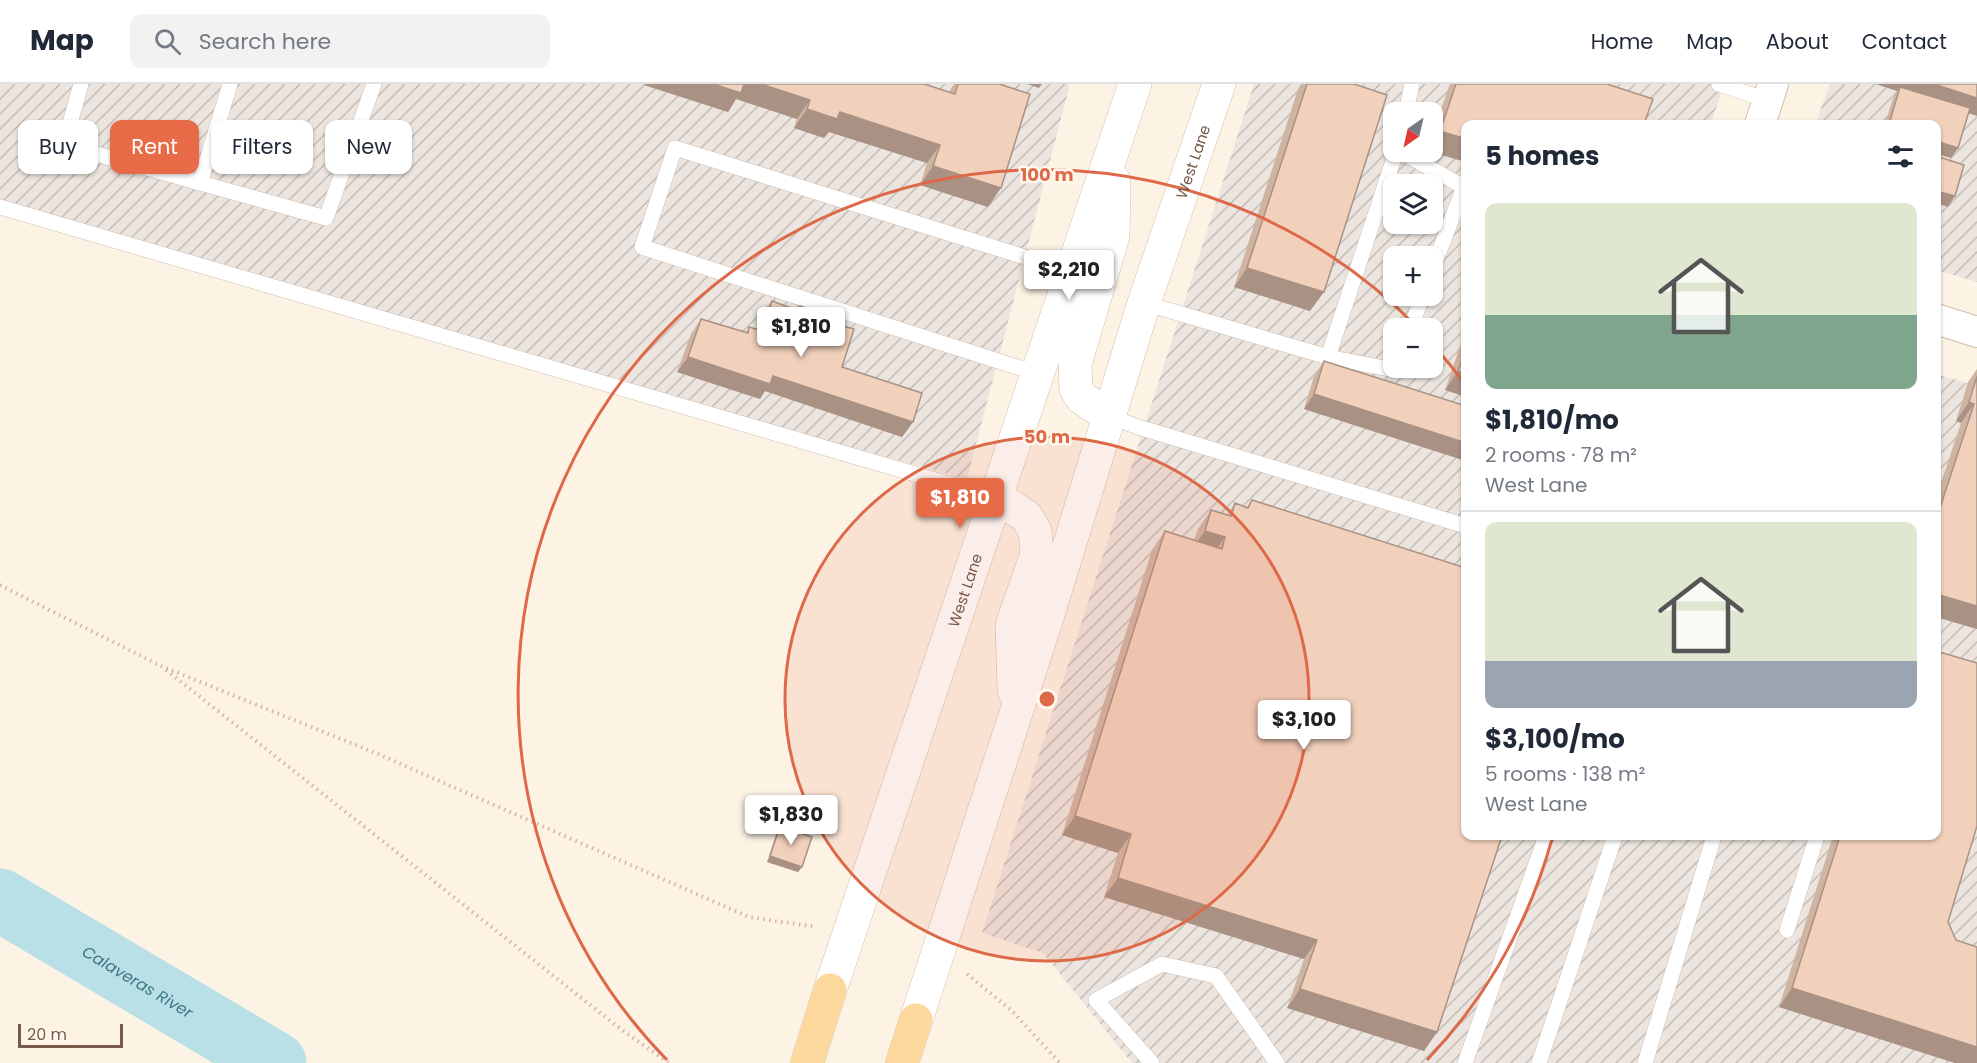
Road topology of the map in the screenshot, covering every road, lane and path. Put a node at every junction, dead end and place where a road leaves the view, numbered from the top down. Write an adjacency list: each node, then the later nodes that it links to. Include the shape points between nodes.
1 (81, 84): 13 (lane, via 64,145)
2 (230, 84): 13 (lane)
3 (374, 84): 13 (lane, via 326,218)
4 (1135, 84): 10 (main road, West Lane)
5 (1219, 84): 19 (main road, West Lane)
6 (1412, 84): 8 (lane)
7 (1719, 84): 9 (lane)
8 (1408, 102)
9 (1767, 103)
10 (1116, 143): 18 (main road, West Lane); 25 (main road, via 1113,236 1075,364 1076,389 1082,398)
11 (1393, 162): 22 (lane)
12 (1419, 162): 14 (lane)
13 (200, 183)
14 (1461, 185)
15 (1461, 195): 17 (lane)
16 (0, 207): 26 (lane)
17 (1441, 246)
18 (1073, 272): 24 (main road, West Lane); 24 (lane, via 675,148 642,247)
19 (1144, 303): 22 (lane); 25 (main road, West Lane)
20 (1941, 321): 21 (street)
21 (1977, 332)
22 (1328, 357): 23 (lane)
23 (1383, 368)
24 (1039, 374): 26 (main road, West Lane)
25 (1109, 416): 27 (lane); 30 (main road, West Lane)
26 (997, 498): 30 (main road, via 1026,516 1035,531 1037,554 1012,625); 36 (main road, West Lane)
27 (1461, 525)
28 (0, 585): 29 (path)
29 (161, 666): 36 (path, via 378,754 749,917); 38 (path)
30 (1016, 714): 37 (main road, West Lane)
31 (1545, 840): 44 (lane)
32 (1614, 840): 45 (lane)
33 (1713, 840): 46 (lane)
34 (1816, 840): 35 (lane)
35 (1787, 930)
36 (850, 933): 39 (main road, West Lane)
37 (939, 951): 40 (main road, West Lane); 41 (path, via 1011,1010)
38 (669, 1063)
39 (807, 1063)
40 (902, 1063)
41 (1060, 1063)
42 (1152, 1063): 43 (lane, via 1095,1000 1162,964 1216,976)
43 (1277, 1063)
44 (1464, 1063)
45 (1539, 1063)
46 (1645, 1063)

